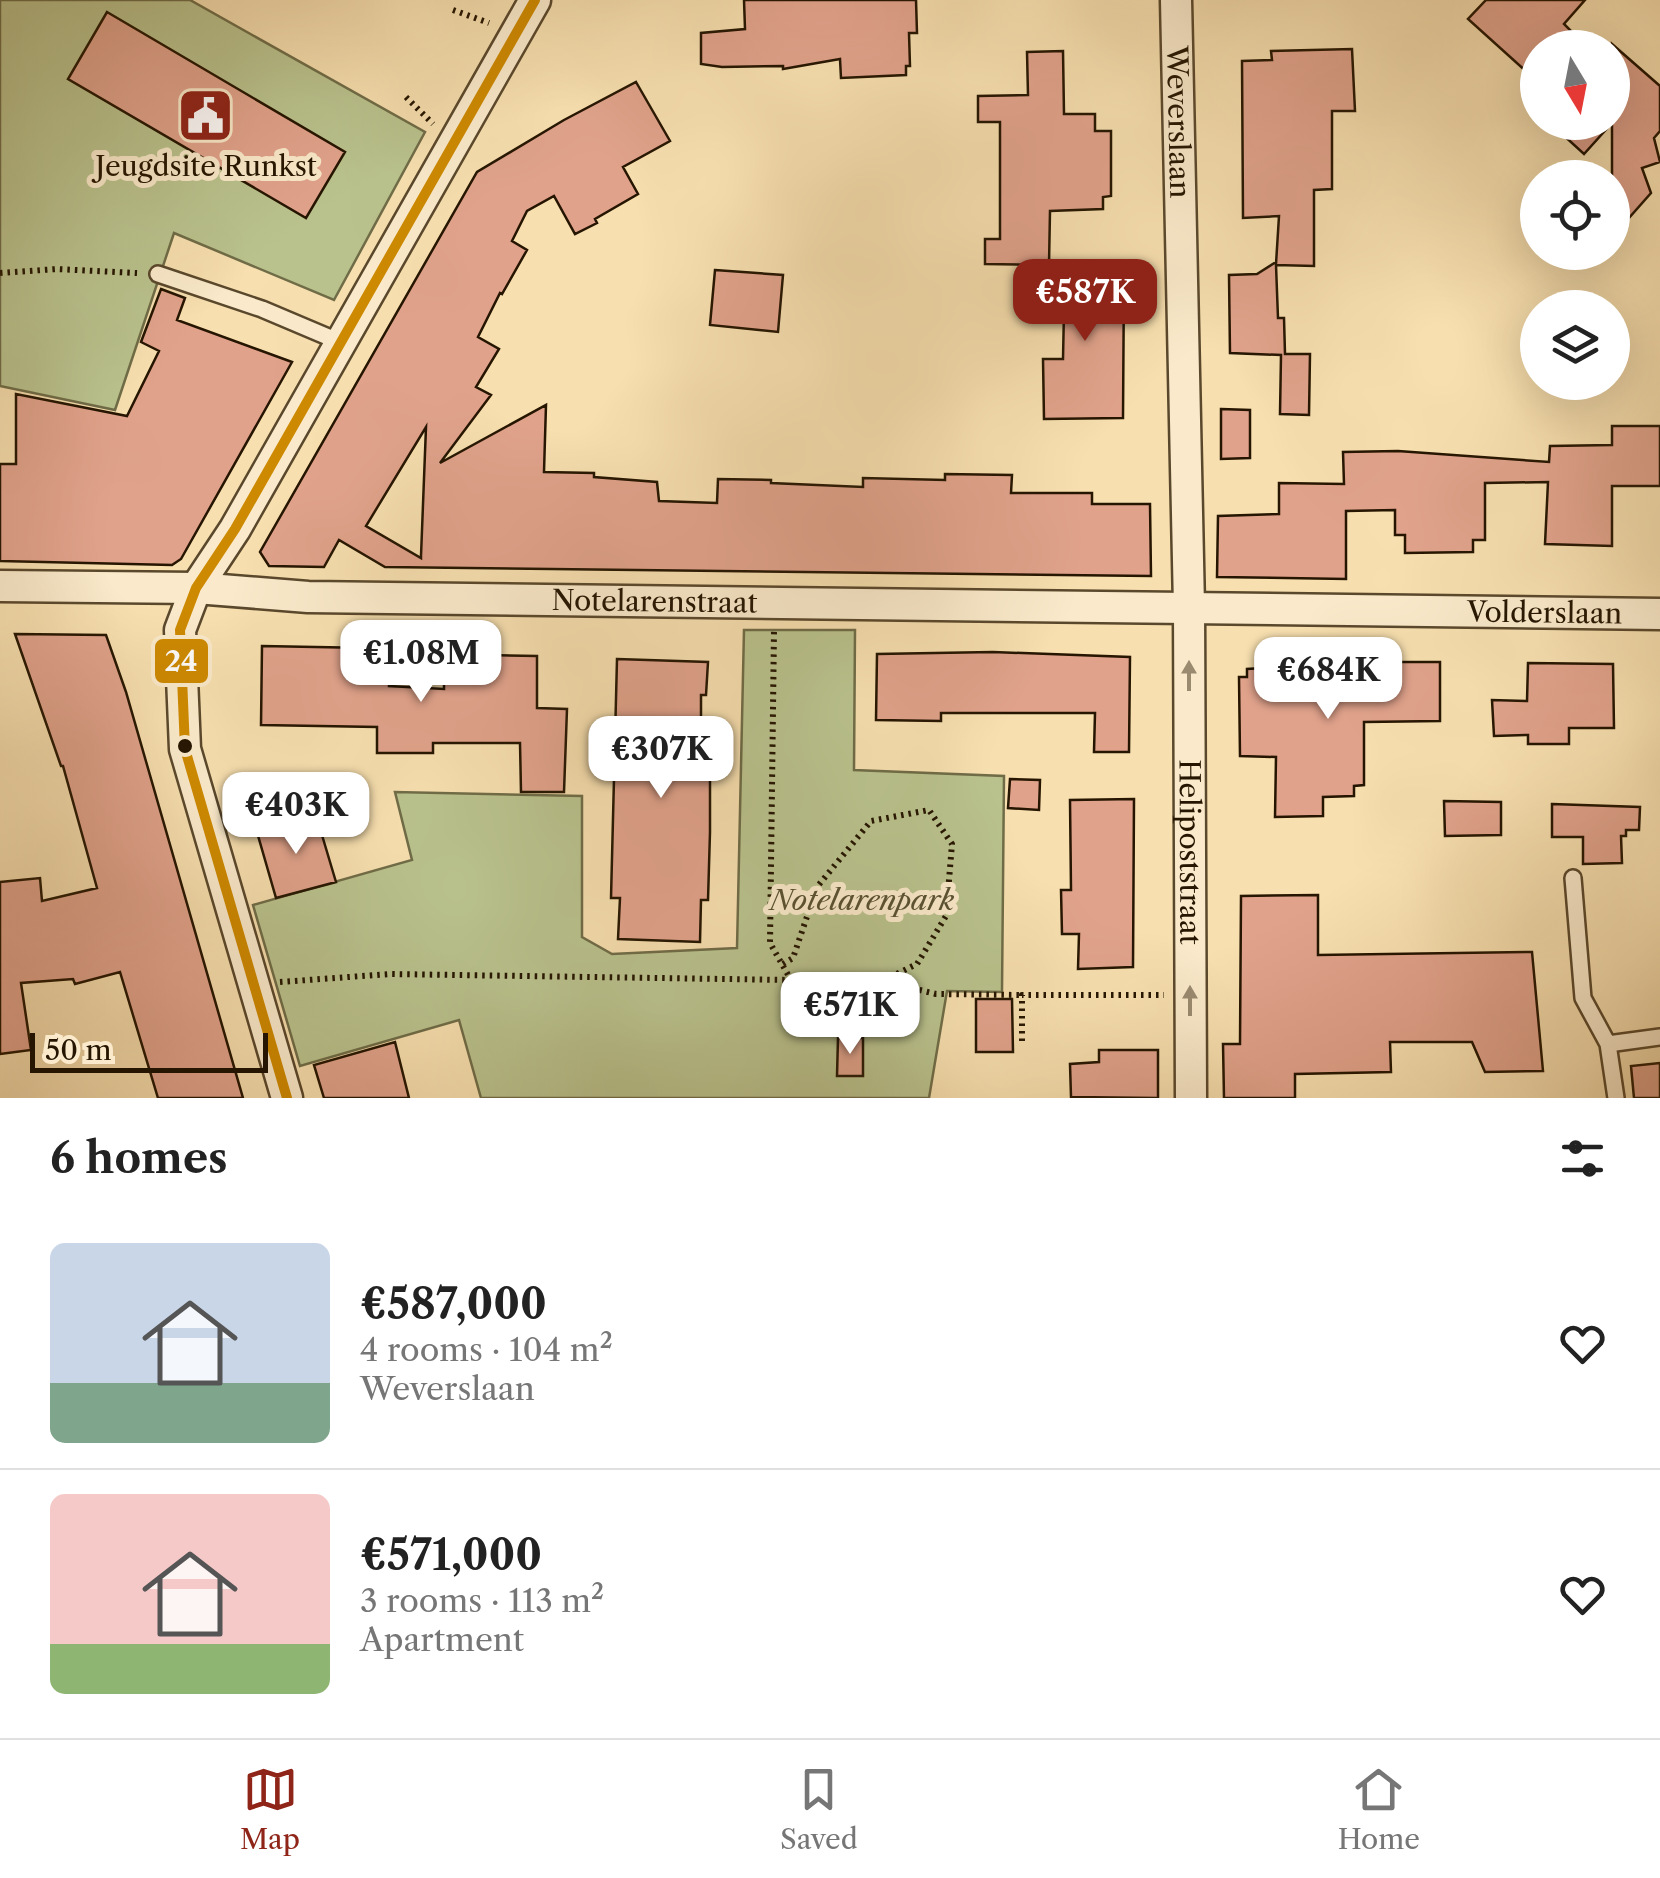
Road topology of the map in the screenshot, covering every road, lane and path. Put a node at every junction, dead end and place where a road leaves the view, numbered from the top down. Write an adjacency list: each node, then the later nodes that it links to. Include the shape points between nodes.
1 (535, 0): 9 (street)
2 (1176, 0): 13 (street, Weverslaan)
3 (452, 10): 4 (path)
4 (490, 24)
5 (406, 97): 6 (path)
6 (434, 125)
7 (0, 273): 8 (path)
8 (158, 274): 9 (lane)
9 (340, 342): 11 (street, via 236,530)
10 (0, 586): 11 (street, Notelarenstraat)
11 (196, 588): 12 (street, Notelarenstraat, via 308,596); 20 (street, via 180,630 185,749)
12 (774, 602): 13 (street, Notelarenstraat); 16 (path, via 770,943)
13 (1188, 607): 14 (street, Volderslaan); 22 (street, Helipoststraat, one-way to 13)
14 (1660, 614)
15 (1573, 878): 26 (lane, via 1584,998)
16 (783, 964): 17 (path); 19 (path, via 794,958 817,887 871,821 928,810 952,844 946,916 918,964)
17 (792, 980): 18 (path); 20 (path, via 390,974)
18 (846, 981): 19 (path); 24 (path)
19 (882, 981): 21 (path, via 936,994)
20 (254, 984): 27 (street)
21 (1022, 995): 22 (path); 25 (path)
22 (1190, 995): 28 (street, Helipoststraat, one-way to 22)
23 (1660, 1037): 26 (lane)
24 (845, 1038)
25 (1022, 1042)
26 (1608, 1044): 29 (lane)
27 (287, 1098)
28 (1190, 1098)
29 (1616, 1098)

